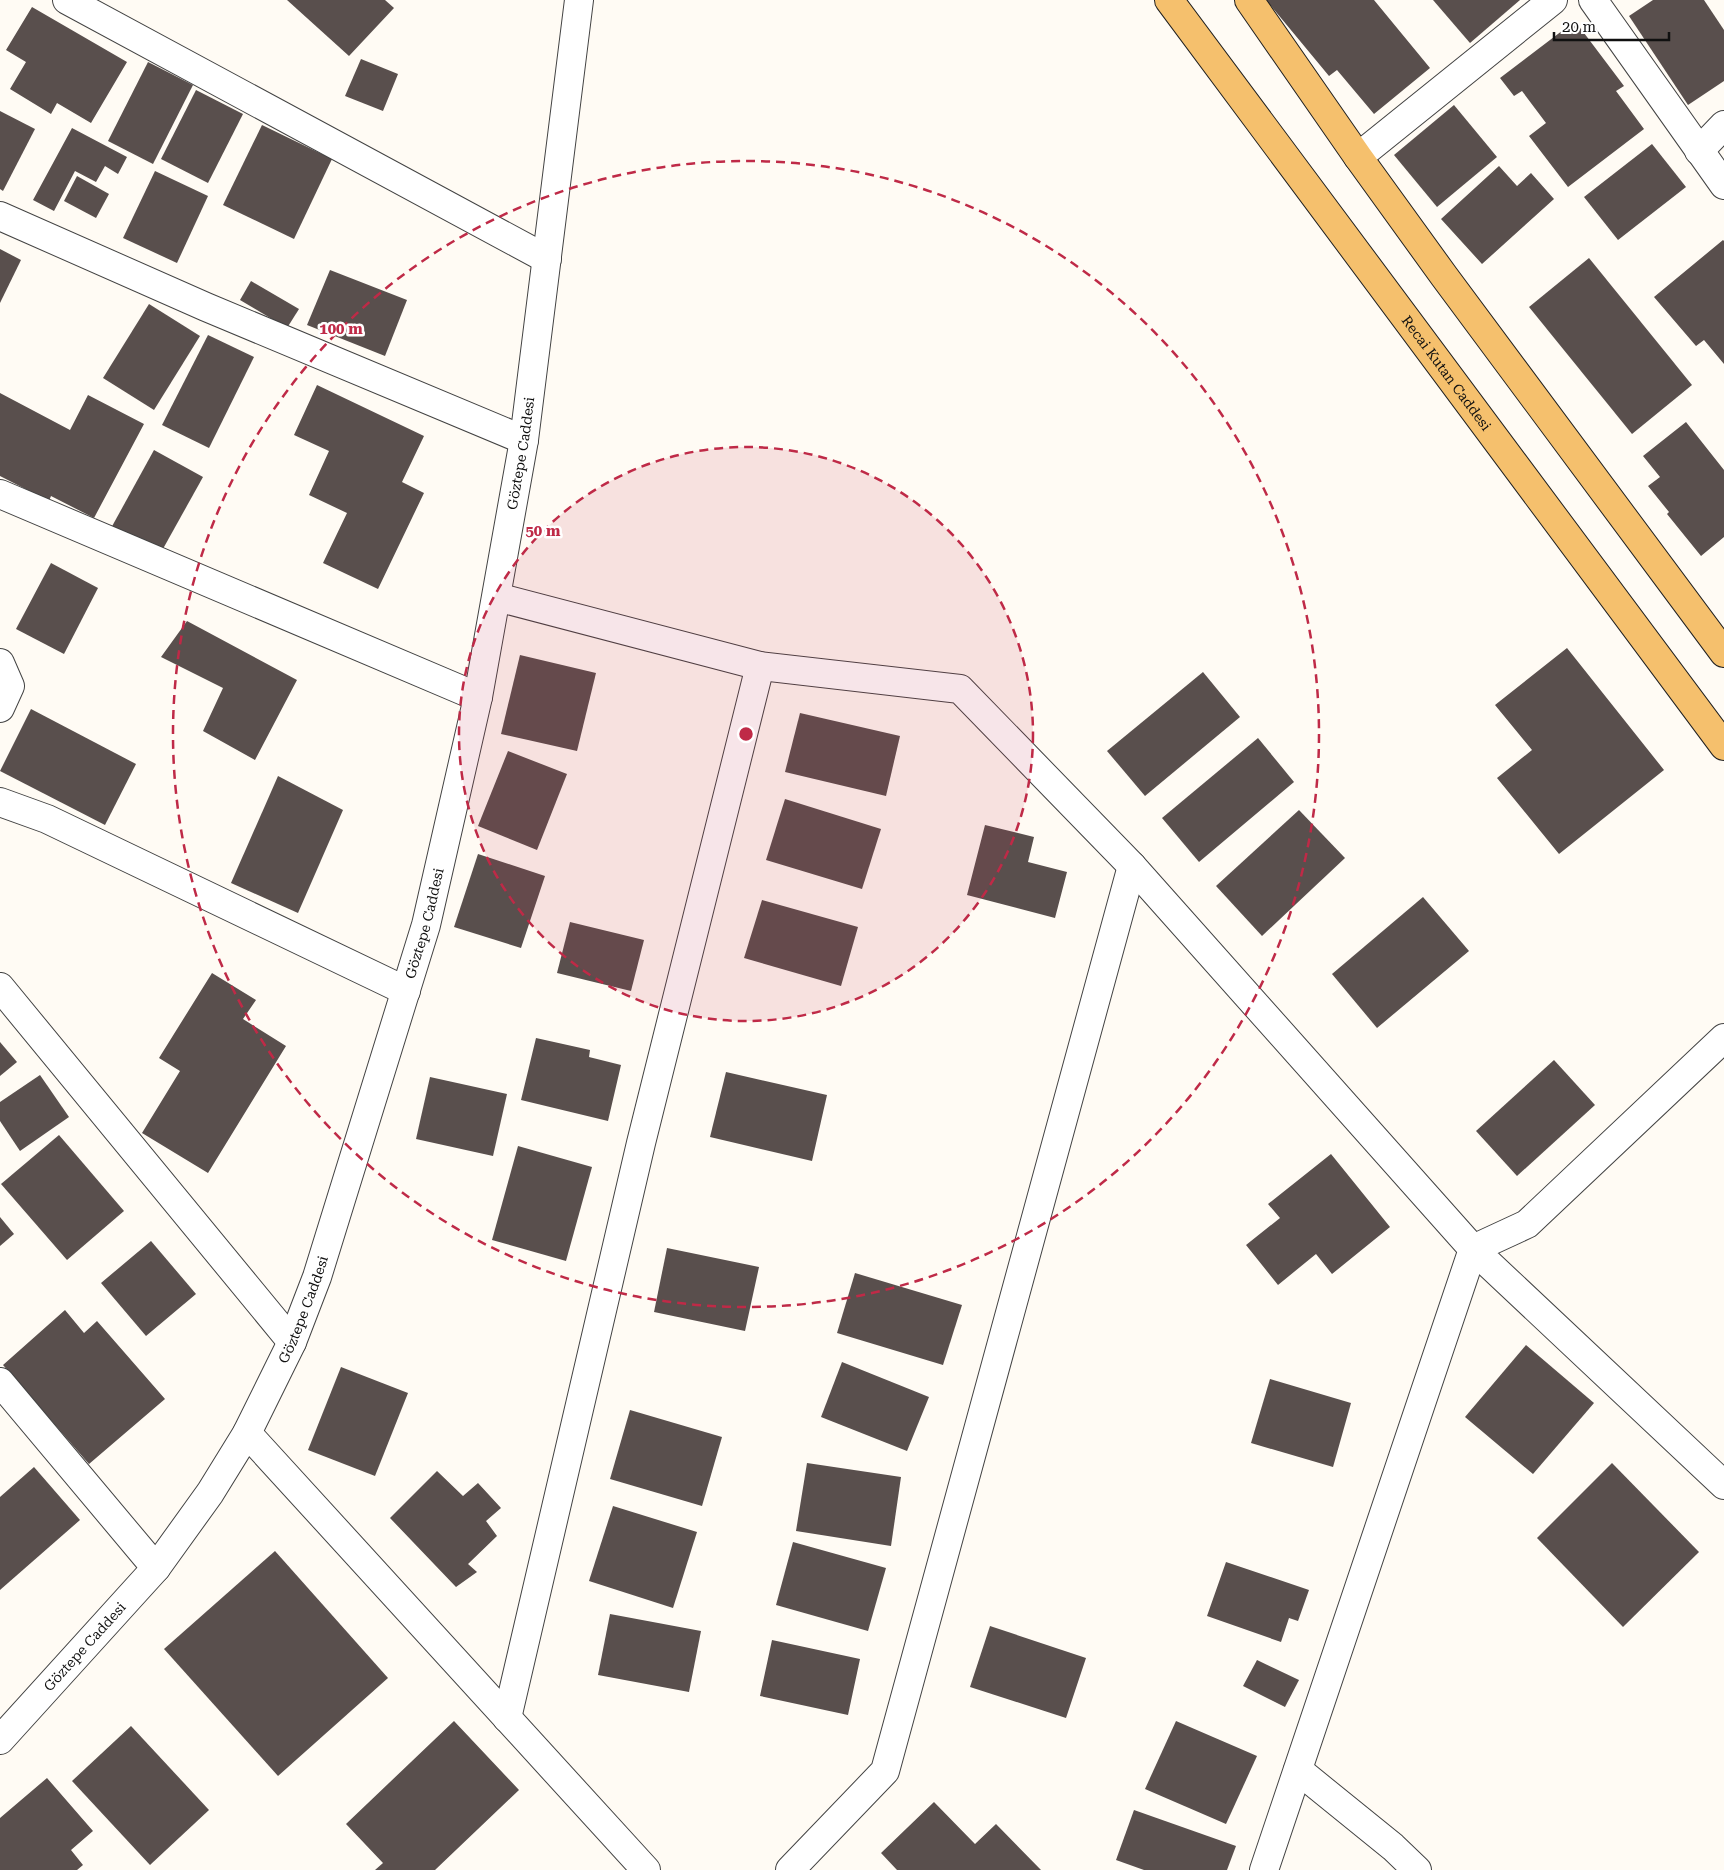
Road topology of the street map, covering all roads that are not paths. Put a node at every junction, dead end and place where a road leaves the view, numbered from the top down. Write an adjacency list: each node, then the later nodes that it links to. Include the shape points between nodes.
1 (67, 0): 12 (street)
2 (579, 0): 12 (street, Göztepe Caddesi)
3 (1169, 0): 21 (main road, Recai Kutan Caddesi)
4 (1249, 0): 9 (main road)
5 (1554, 0): 9 (street)
6 (1593, 0): 8 (street)
7 (1724, 125): 8 (street)
8 (1699, 151): 10 (street)
9 (1358, 158): 16 (main road)
10 (1724, 185)
11 (0, 216): 13 (street, via 206,307)
12 (547, 259): 13 (street, Göztepe Caddesi)
13 (524, 440): 15 (street, Göztepe Caddesi)
14 (0, 494): 19 (street)
15 (497, 597): 18 (street); 19 (street, Göztepe Caddesi)
16 (1724, 653)
17 (0, 664): 20 (street, via 10,686)
18 (760, 666): 23 (street, via 960,689); 33 (street, via 641,1143)
19 (478, 697): 25 (street, Göztepe Caddesi, via 426,925)
20 (0, 708)
21 (1724, 746)
22 (0, 802): 25 (street, via 46,819)
23 (1132, 866): 27 (street); 37 (street, via 886,1771)
24 (0, 987): 28 (street)
25 (406, 991): 28 (street, Göztepe Caddesi, via 317,1277)
26 (1724, 1038): 27 (street, via 1527,1224)
27 (1474, 1249): 31 (street); 35 (street)
28 (292, 1342): 30 (street, Göztepe Caddesi)
29 (0, 1382): 32 (street)
30 (246, 1433): 32 (street, Göztepe Caddesi, via 210,1493); 33 (street)
31 (1724, 1485)
32 (156, 1568): 34 (street, Göztepe Caddesi)
33 (507, 1718): 36 (street)
34 (0, 1740)
35 (1298, 1770): 38 (street); 39 (street)
36 (646, 1870)
37 (790, 1870)
38 (1264, 1870)
39 (1417, 1870)

